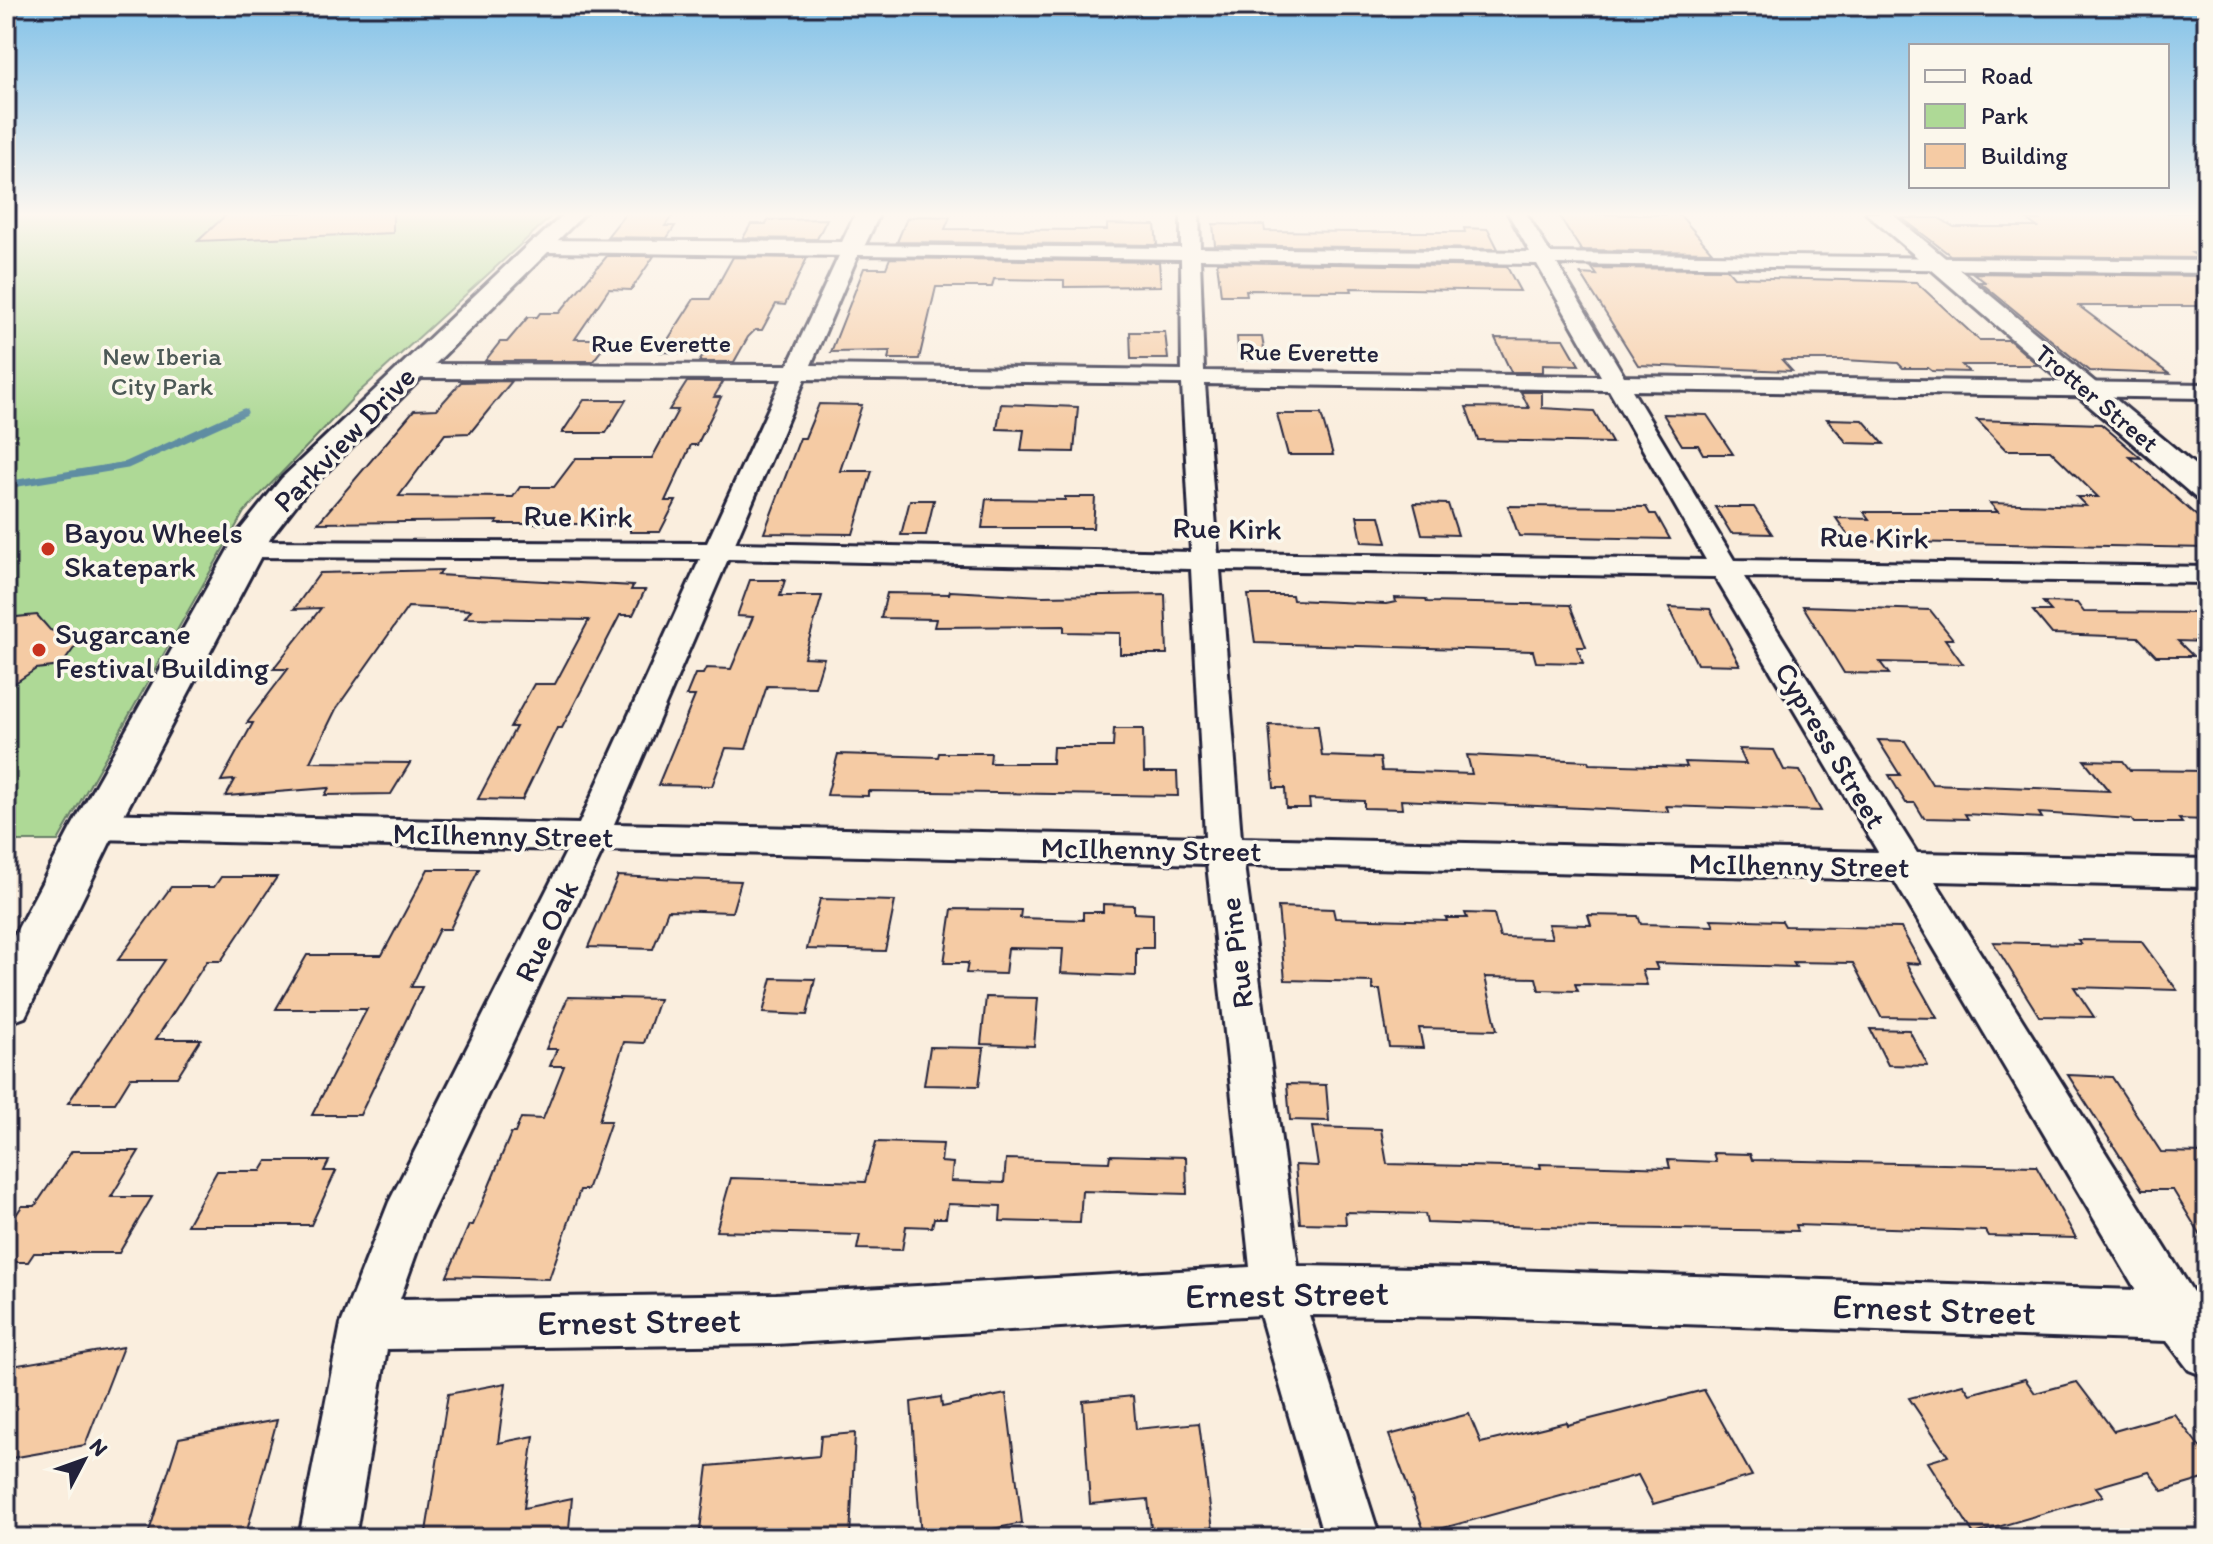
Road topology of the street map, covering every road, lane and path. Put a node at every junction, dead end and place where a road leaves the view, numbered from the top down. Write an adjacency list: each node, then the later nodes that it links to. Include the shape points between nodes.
1 (500, 285): 6 (main road, Parkview Drive)
2 (835, 285): 7 (street, Rue Oak)
3 (1190, 285): 8 (street, Rue Pine)
4 (1560, 285): 9 (street, Cypress Street)
5 (1963, 285): 10 (street, Trotter Street)
6 (410, 371): 7 (street, Rue Everette); 13 (main road, Parkview Drive, via 294,485)
7 (796, 372): 8 (street, Rue Everette); 14 (street, Rue Oak)
8 (1193, 379): 9 (street, Rue Everette); 15 (street, Rue Pine)
9 (1619, 385): 10 (street, Rue Everette); 16 (street, Cypress Street)
10 (2088, 390): 11 (street, Rue Everette); 12 (street, Trotter Street)
11 (2207, 391)
12 (2207, 491)
13 (245, 549): 14 (street, Rue Kirk); 18 (main road, Parkview Drive)
14 (718, 551): 15 (street, Rue Kirk); 19 (street, Rue Oak)
15 (1206, 561): 16 (street, Rue Kirk); 20 (street, Rue Pine)
16 (1725, 569): 17 (street, Rue Kirk); 21 (street, Cypress Street)
17 (2207, 575)
18 (95, 826): 19 (street, McIlhenny Street); 23 (main road, Parkview Drive)
19 (591, 837): 20 (street, McIlhenny Street); 25 (street, Rue Oak, via 406,1218)
20 (1224, 850): 21 (street, McIlhenny Street); 24 (street, Rue Pine)
21 (1905, 868): 22 (street, McIlhenny Street); 26 (street, Cypress Street)
22 (2207, 873)
23 (6, 1002)
24 (1277, 1290): 25 (street, Ernest Street, via 776,1319); 26 (street, Ernest Street, via 1494,1293); 28 (street, Rue Pine)
25 (366, 1324): 27 (street, Rue Oak)
26 (2198, 1329)
27 (327, 1538)
28 (1352, 1538)

